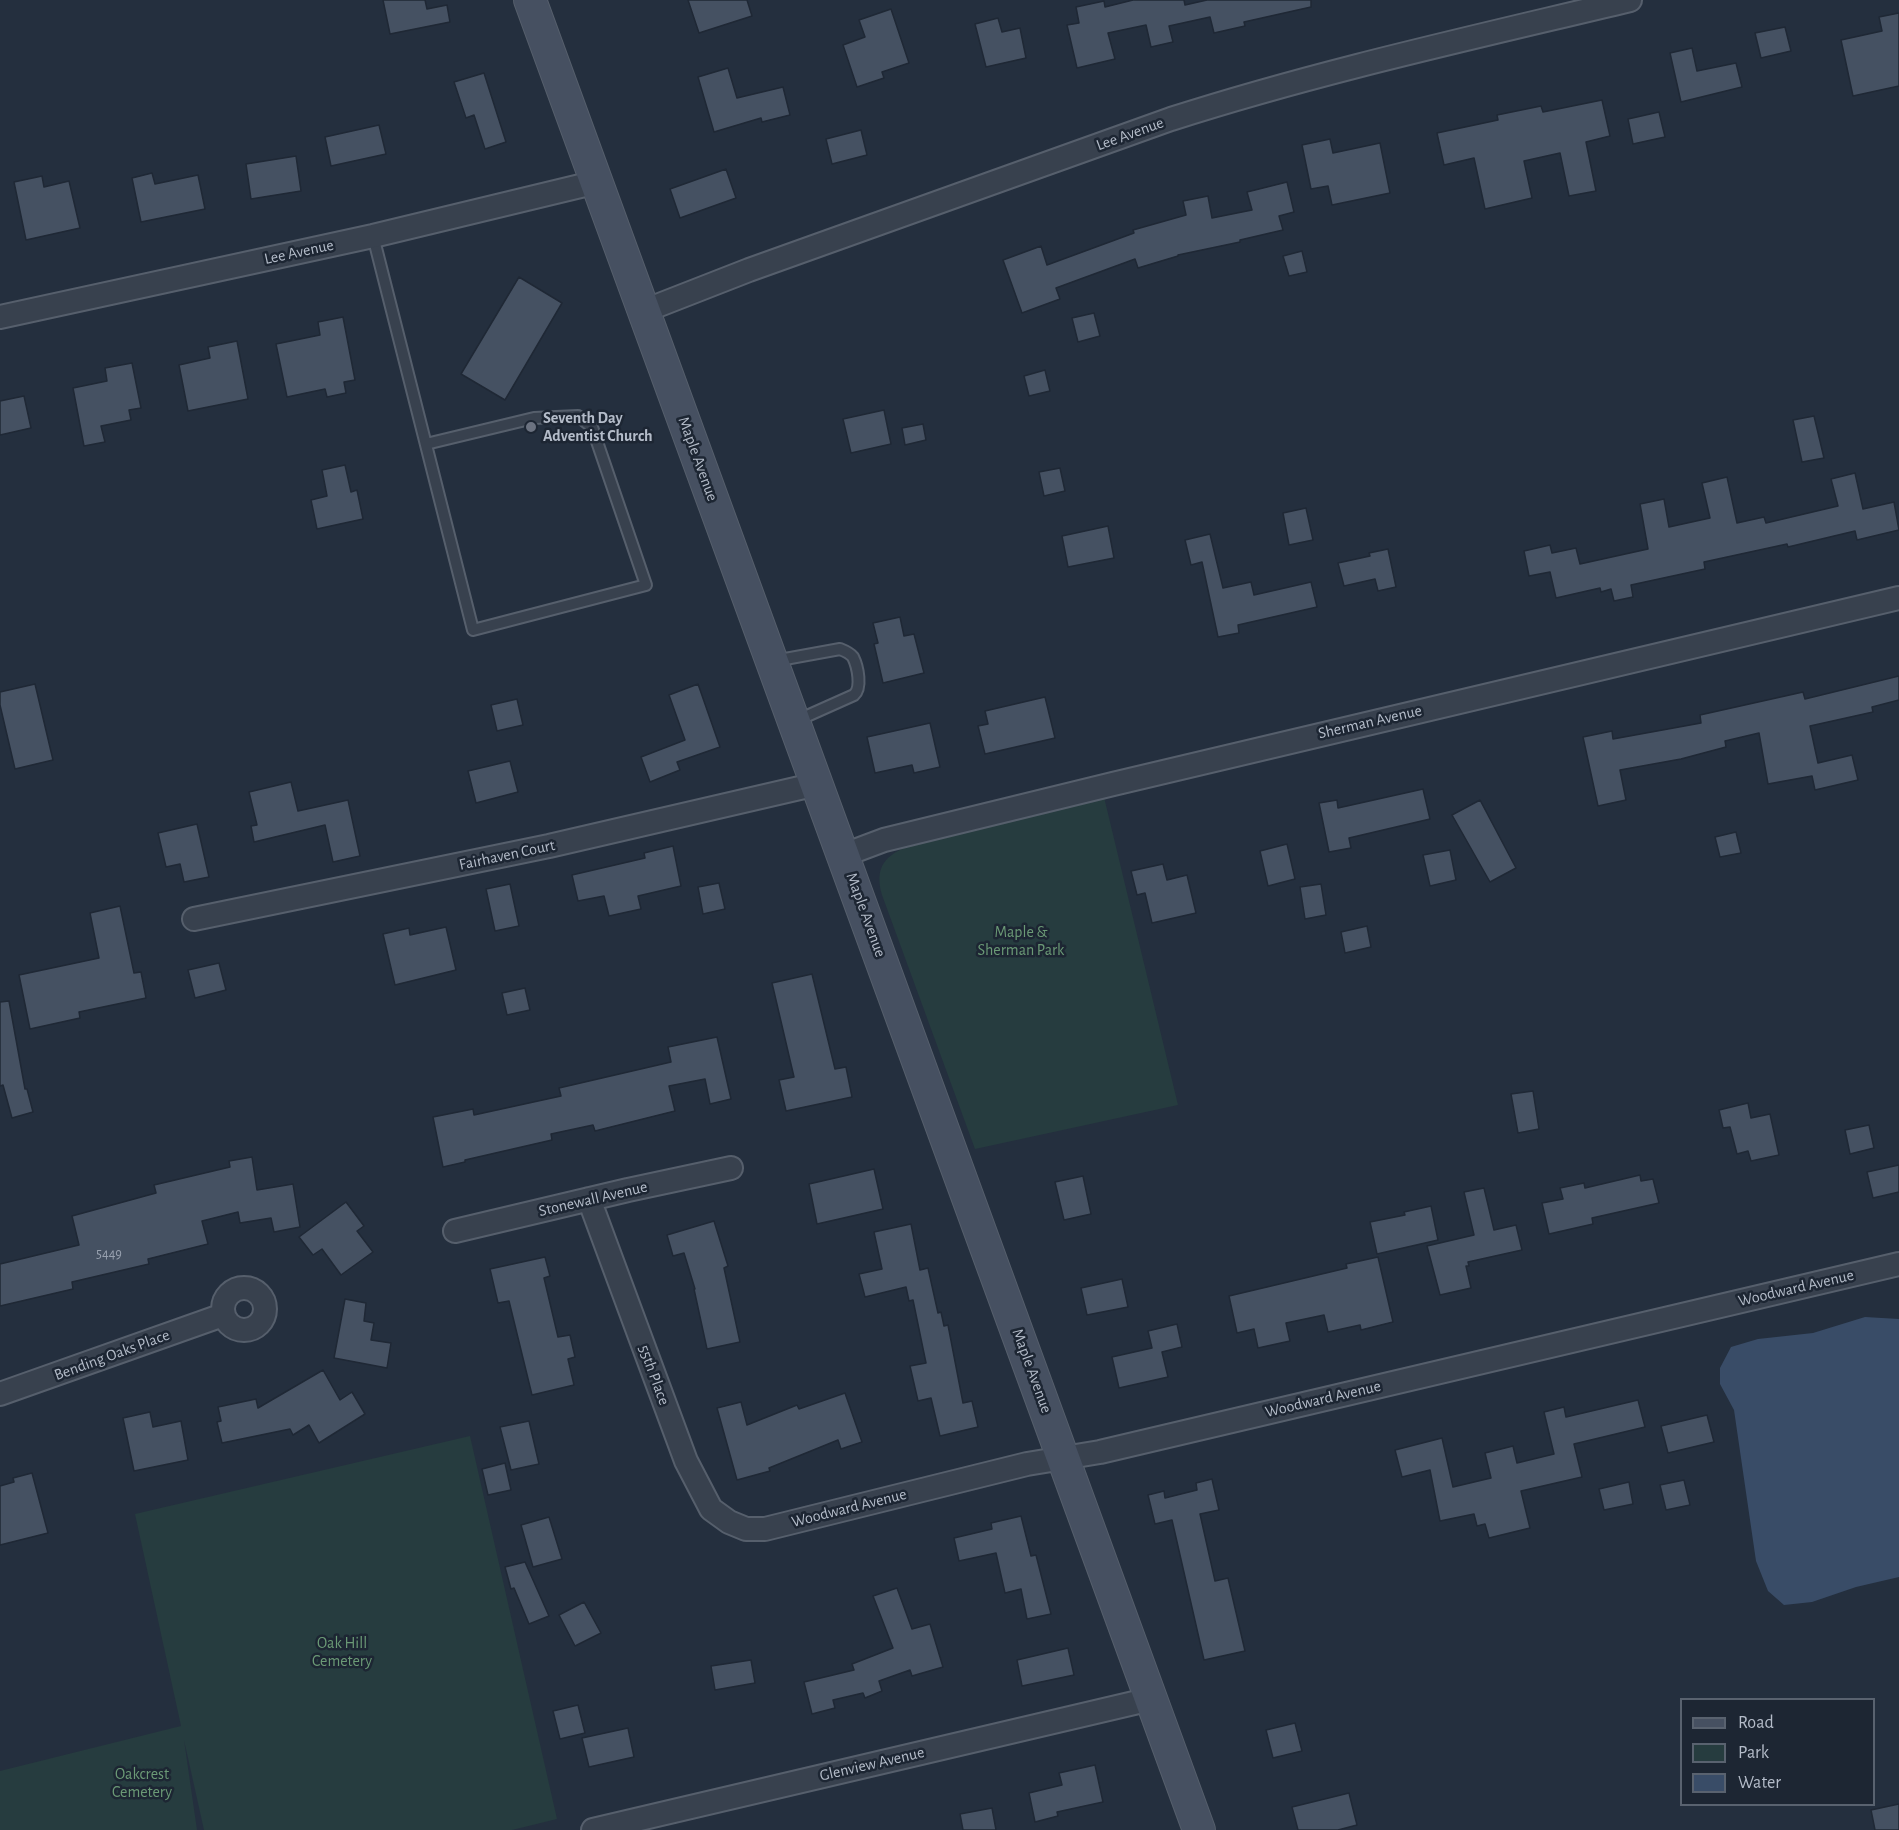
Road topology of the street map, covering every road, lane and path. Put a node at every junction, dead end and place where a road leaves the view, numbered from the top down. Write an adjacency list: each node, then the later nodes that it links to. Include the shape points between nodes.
1 (530, 0): 3 (main road, Maple Avenue)
2 (1630, 0): 5 (street, Lee Avenue, via 1379,60 1226,102 749,270)
3 (597, 182): 4 (street, Lee Avenue); 5 (main road, Maple Avenue)
4 (373, 236): 6 (street, Lee Avenue); 7 (lane)
5 (644, 311): 9 (main road, Maple Avenue)
6 (0, 317)
7 (426, 444): 7 (lane, via 473,630 646,585 592,427 578,416 534,418)
8 (1899, 598): 12 (street, Sherman Avenue, via 1113,784 884,840)
9 (772, 662): 10 (main road, Maple Avenue); 10 (lane, via 840,649 853,657 859,691)
10 (795, 722): 11 (main road, Maple Avenue)
11 (817, 784): 12 (main road, Maple Avenue); 13 (street, Fairhaven Court, via 549,846)
12 (844, 855): 20 (main road, Maple Avenue)
13 (194, 920)
14 (731, 1168): 15 (street, Stonewall Avenue)
15 (589, 1199): 16 (street, Stonewall Avenue); 21 (street, 55th Place, via 686,1461 711,1509)
16 (455, 1231)
17 (1899, 1264): 20 (street, Woodward Avenue)
18 (223, 1315): 19 (street, Bending Oaks Place)
19 (0, 1394)
20 (1064, 1458): 21 (street, Woodward Avenue, via 765,1529); 22 (main road, Maple Avenue)
21 (746, 1529)
22 (1151, 1700): 23 (street, Glenview Avenue); 24 (main road, Maple Avenue)
23 (592, 1830)
24 (1199, 1830)

